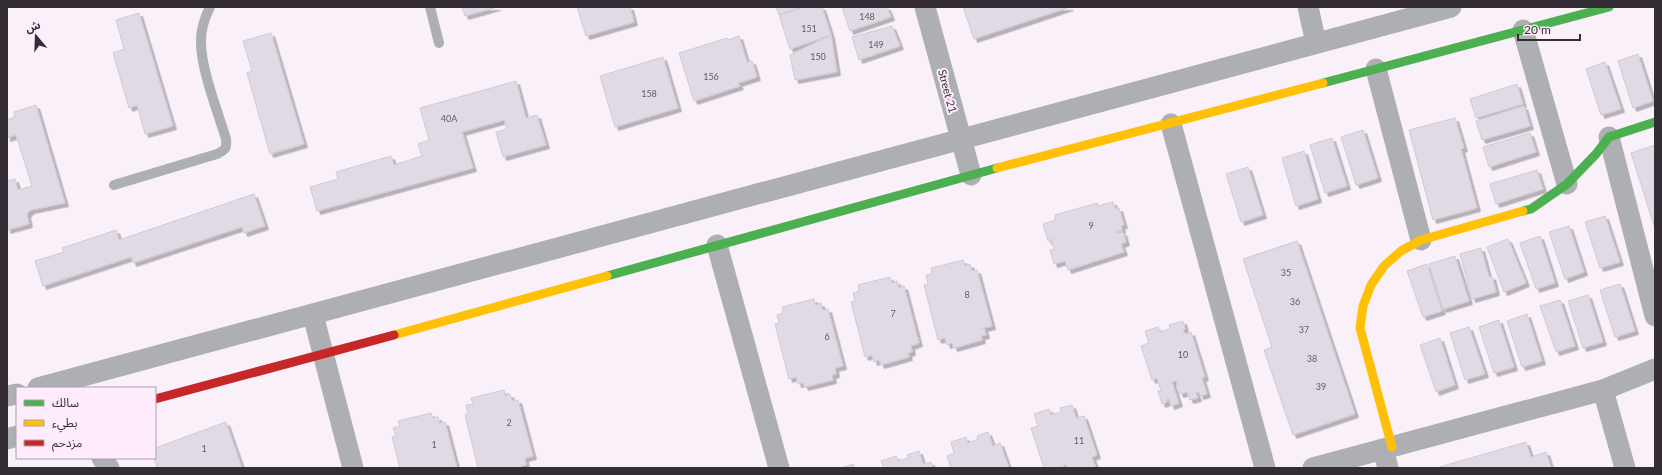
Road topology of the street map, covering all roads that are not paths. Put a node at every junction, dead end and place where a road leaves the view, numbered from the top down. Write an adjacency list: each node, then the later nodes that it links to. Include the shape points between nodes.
1 (210, 7): 17 (lane, via 200,38 201,55 227,146 224,151 217,154)
2 (430, 7): 8 (lane)
3 (925, 7): 14 (street, Street 21)
4 (1308, 7): 9 (street)
5 (1452, 7): 9 (street)
6 (1609, 7): 7 (street)
7 (1523, 30): 10 (street); 16 (street)
8 (439, 43)
9 (1316, 43): 14 (street)
10 (1376, 69): 12 (street); 18 (street)
11 (1655, 122): 13 (street)
12 (1171, 124): 15 (street); 32 (street)
13 (1609, 137): 16 (street); 21 (street)
14 (961, 140): 15 (street, Street 21); 20 (street)
15 (970, 175): 19 (street)
16 (1567, 184): 18 (street, via 1531,209)
17 (114, 185)
18 (1421, 240): 27 (street, via 1401,251 1384,266 1371,285 1363,306 1360,328)
19 (717, 246): 22 (street); 31 (street)
20 (313, 315): 22 (street); 24 (street)
21 (1655, 316)
22 (323, 355): 26 (street); 30 (street)
23 (1655, 369): 25 (street)
24 (42, 387)
25 (1603, 390): 27 (street); 34 (street)
26 (156, 399)
27 (1388, 455): 33 (street)
28 (103, 459): 29 (street)
29 (109, 468)
30 (353, 468)
31 (779, 468)
32 (1265, 468)
33 (1313, 468)
34 (1625, 468)

